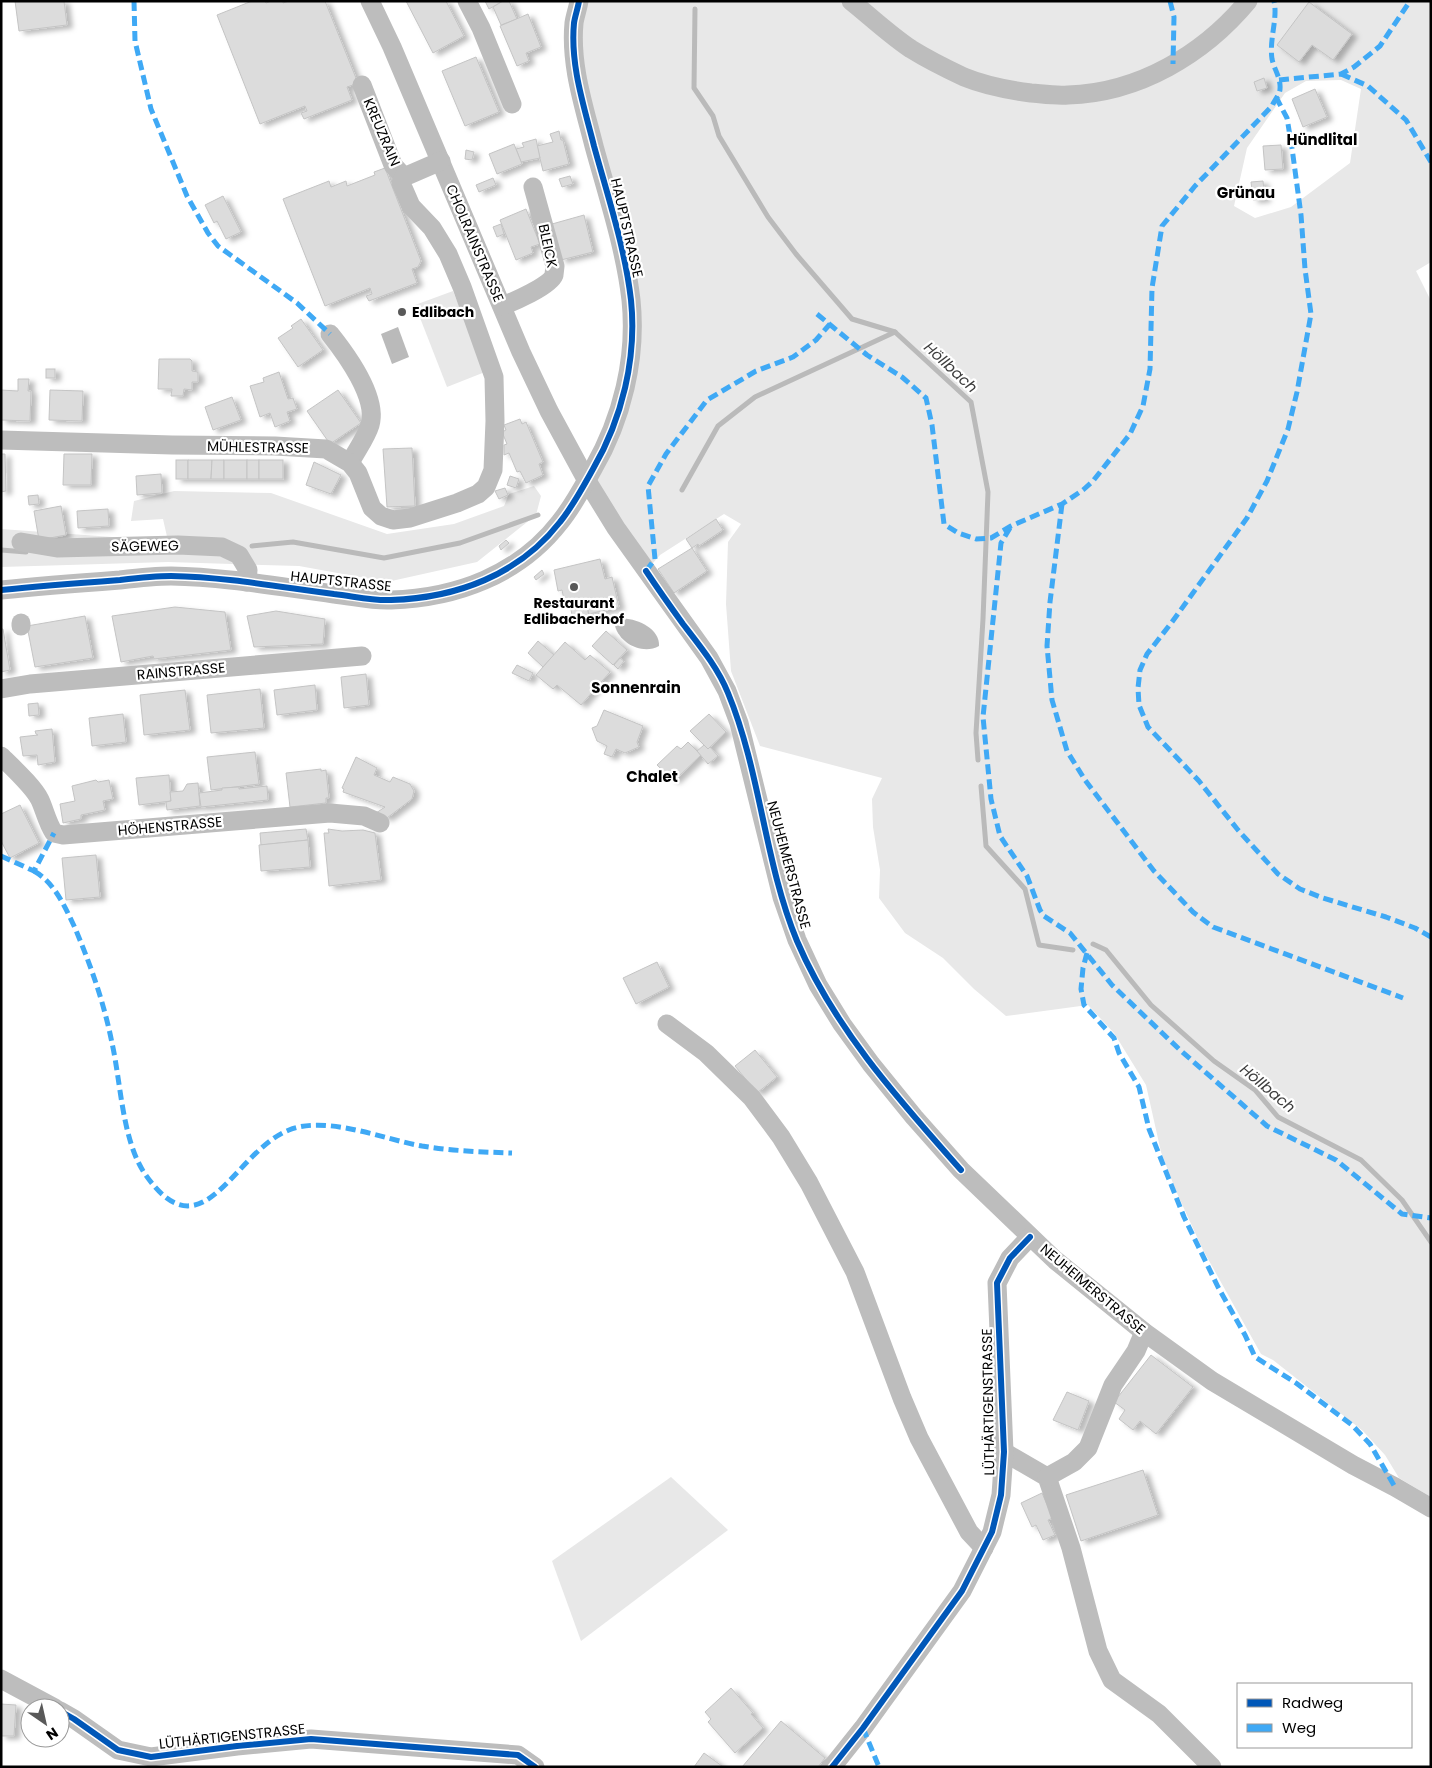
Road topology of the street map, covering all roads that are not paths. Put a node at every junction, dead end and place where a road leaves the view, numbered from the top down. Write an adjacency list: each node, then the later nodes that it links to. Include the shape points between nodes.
1 (370, 1): 8 (street, CHOLRAINSTRASSE)
2 (467, 1): 7 (street)
3 (579, 1): 15 (street, HAUPTSTRASSE, via 574,22 580,93 619,238 633,322 627,378 619,408 602,454)
4 (851, 1): 5 (street, via 910,49 964,76 986,85 1016,91 1069,95 1117,88 1174,64 1203,46)
5 (1248, 1)
6 (362, 85): 9 (street, KREUZRAIN, via 394,165)
7 (512, 104)
8 (441, 161): 9 (street); 11 (street, CHOLRAINSTRASSE)
9 (404, 177): 14 (street, MÜHLESTRASSE, via 401,183 411,206 432,228 448,254 491,366 495,384 493,470 486,486 478,494 410,518 393,520 372,508 358,473)
10 (533, 187): 11 (street, BLEICK, via 555,266 554,274 524,297)
11 (502, 306): 15 (street, CHOLRAINSTRASSE, via 549,410)
12 (330, 334): 14 (street, via 344,351 370,405 371,424)
13 (1, 440): 14 (street, MÜHLESTRASSE, via 313,447 326,449)
14 (350, 463)
15 (587, 481): 17 (street, HAUPTSTRASSE, via 561,522 530,552 492,578 454,592 388,600); 24 (street, NEUHEIMERSTRASSE, via 616,528 709,658 727,691 740,723 782,897 818,985 871,1064 914,1117 961,1170)
16 (21, 542): 17 (street, SÄGEWEG, via 58,548 222,547 239,555 248,570)
17 (247, 582): 18 (street, HAUPTSTRASSE, via 169,576)
18 (1, 590)
19 (362, 656): 20 (street, RAINSTRASSE)
20 (1, 689)
21 (1, 756): 22 (street, HÖHENSTRASSE, via 40,799 54,833 63,835 330,813 364,816)
22 (380, 823)
23 (667, 1024): 29 (street, via 706,1052 745,1092 781,1137 809,1183 855,1272 919,1438 969,1532)
24 (1030, 1237): 25 (street, NEUHEIMERSTRASSE); 26 (street, LÜTHÄRTIGENSTRASSE, via 1010,1258 998,1282)
25 (1144, 1332): 27 (street, via 1136,1351 1113,1385 1088,1448 1074,1462); 28 (street, NEUHEIMERSTRASSE, via 1228,1390)
26 (1004, 1452): 27 (street); 29 (street, LÜTHÄRTIGENSTRASSE, via 1001,1495 992,1532)
27 (1047, 1477): 35 (street, via 1071,1548 1098,1651 1112,1680 1159,1714)
28 (1431, 1508)
29 (984, 1548): 34 (street, LÜTHÄRTIGENSTRASSE, via 962,1591)
30 (1, 1679): 31 (street)
31 (36, 1698)
32 (70, 1717): 33 (street, LÜTHÄRTIGENSTRASSE, via 118,1750 151,1757 311,1740 518,1755)
33 (536, 1767)
34 (832, 1767)
35 (1212, 1767)

